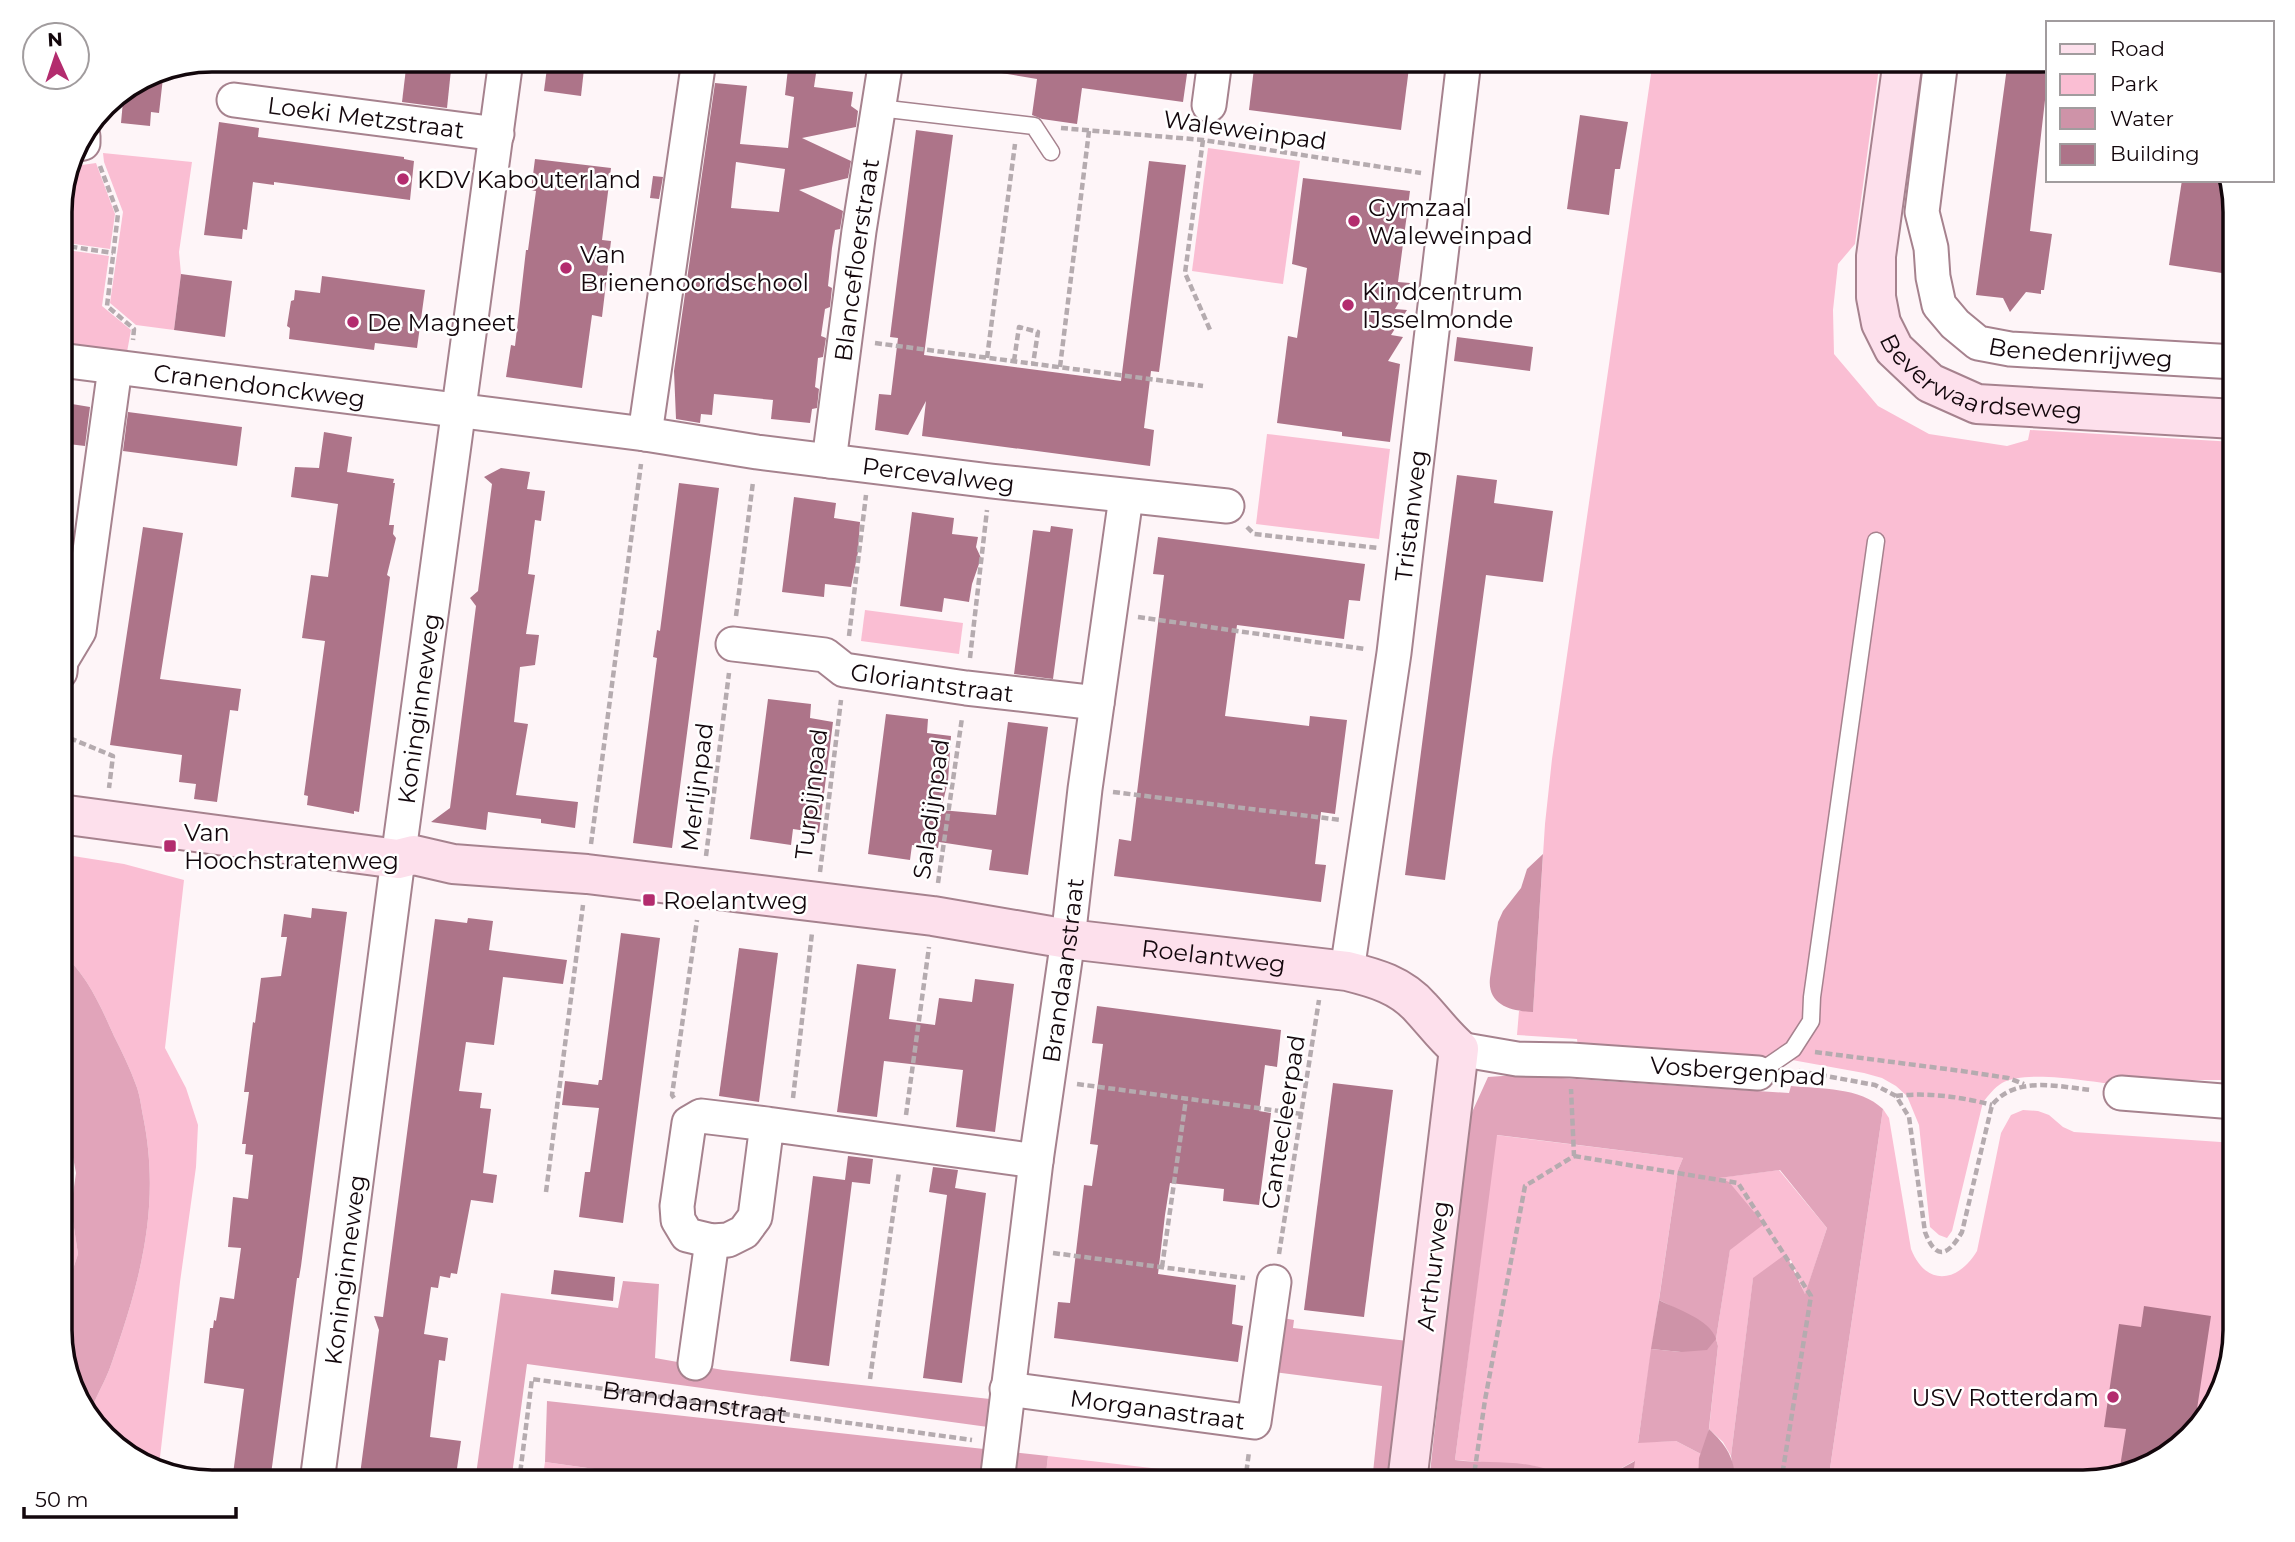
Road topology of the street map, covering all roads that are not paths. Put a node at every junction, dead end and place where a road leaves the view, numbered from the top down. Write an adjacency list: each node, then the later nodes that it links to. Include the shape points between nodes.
1 (505, 72): 11 (street, Koninginneweg)
2 (697, 72): 18 (street)
3 (884, 72): 10 (street, Blancefloerstraat)
4 (1213, 72): 9 (street)
5 (1462, 72): 29 (street, Tristanweg, via 1370,823)
6 (1901, 72): 17 (street, Beverwaardseweg, via 1876,256 1881,323 1894,349 1930,383 1977,404)
7 (1940, 72): 13 (street, Benedenrijweg, via 1922,212 1939,305 1955,324 1978,343 2010,349)
8 (234, 100): 11 (street, Loeki Metzstraat)
9 (1209, 105)
10 (879, 108): 12 (lane, via 1026,125); 19 (street, Blancefloerstraat)
11 (497, 134): 16 (street, Koninginneweg)
12 (1051, 152)
13 (2223, 361)
14 (72, 362): 15 (street, Cranendonckweg)
15 (122, 369): 16 (street, Cranendonckweg); 23 (street, via 79,631)
16 (459, 412): 18 (street, Percevalweg); 27 (street, Koninginneweg)
17 (2223, 418)
18 (645, 434): 19 (street, Percevalweg)
19 (829, 461): 20 (street, Percevalweg)
20 (1126, 497): 21 (street, Percevalweg); 25 (street, Brandaanstraat)
21 (1227, 506)
22 (1876, 541): 31 (lane, via 1811,1021 1793,1049)
23 (72, 643)
24 (733, 644): 25 (street, Gloriantstraat, via 825,655 844,670)
25 (1097, 703): 28 (street, Brandaanstraat)
26 (72, 816): 27 (street)
27 (398, 859): 28 (street, Roelantweg, via 414,856 453,864 587,874 933,916); 40 (street, Koninginneweg)
28 (1068, 939): 29 (street, Roelantweg); 35 (street, Brandaanstraat)
29 (1335, 969): 30 (street, Roelantweg, via 1382,979 1403,992)
30 (1459, 1049): 31 (street, Vosbergenpad, via 1517,1059); 42 (street, Arthurweg)
31 (1758, 1073)
32 (2121, 1093): 33 (street)
33 (2223, 1100)
34 (778, 1125): 35 (street); 36 (street, via 755,1217 744,1232 729,1240); 36 (street, via 701,1116 689,1123 678,1220 688,1235)
35 (1036, 1161): 39 (street, Brandaanstraat)
36 (712, 1241): 38 (street)
37 (1274, 1282): 39 (street, Morganastraat, via 1254,1422)
38 (695, 1363)
39 (1007, 1390): 41 (street, Brandaanstraat)
40 (319, 1470)
41 (999, 1470)
42 (1408, 1470)

